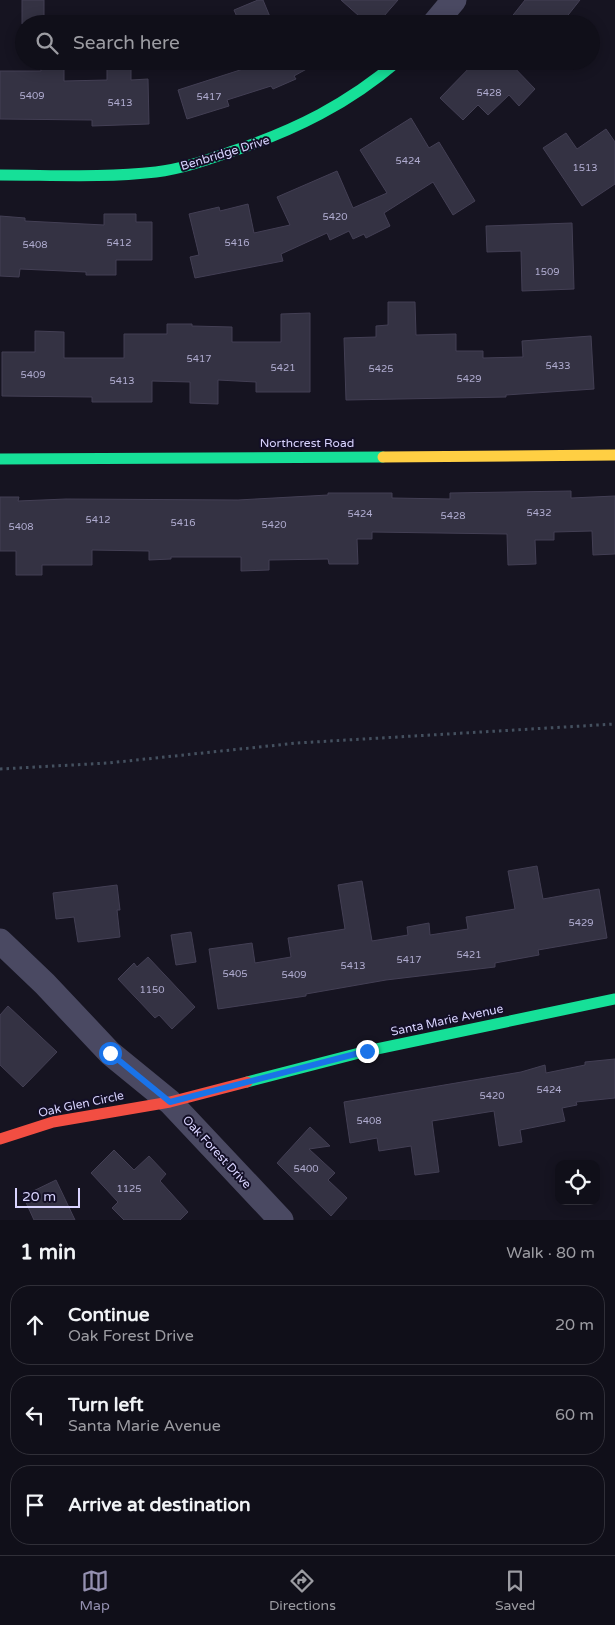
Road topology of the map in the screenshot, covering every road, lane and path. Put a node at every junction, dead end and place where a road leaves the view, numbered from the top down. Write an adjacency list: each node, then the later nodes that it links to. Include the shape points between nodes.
1 (454, 0): 2 (street)
2 (442, 15)
3 (388, 70): 4 (street, Benbridge Drive, via 339,107 287,133 187,167 144,174)
4 (0, 175)
5 (615, 455): 6 (street, Northcrest Road)
6 (0, 459)
7 (615, 724): 8 (path, via 297,743 128,762)
8 (0, 769)
9 (0, 941): 11 (street, Oak Forest Drive, via 110,1053)
10 (615, 999): 11 (street, Santa Marie Avenue, via 367,1051)
11 (170, 1102): 12 (street, Oak Glen Circle, via 53,1122); 13 (street, Oak Forest Drive)
12 (0, 1139)
13 (282, 1220)

